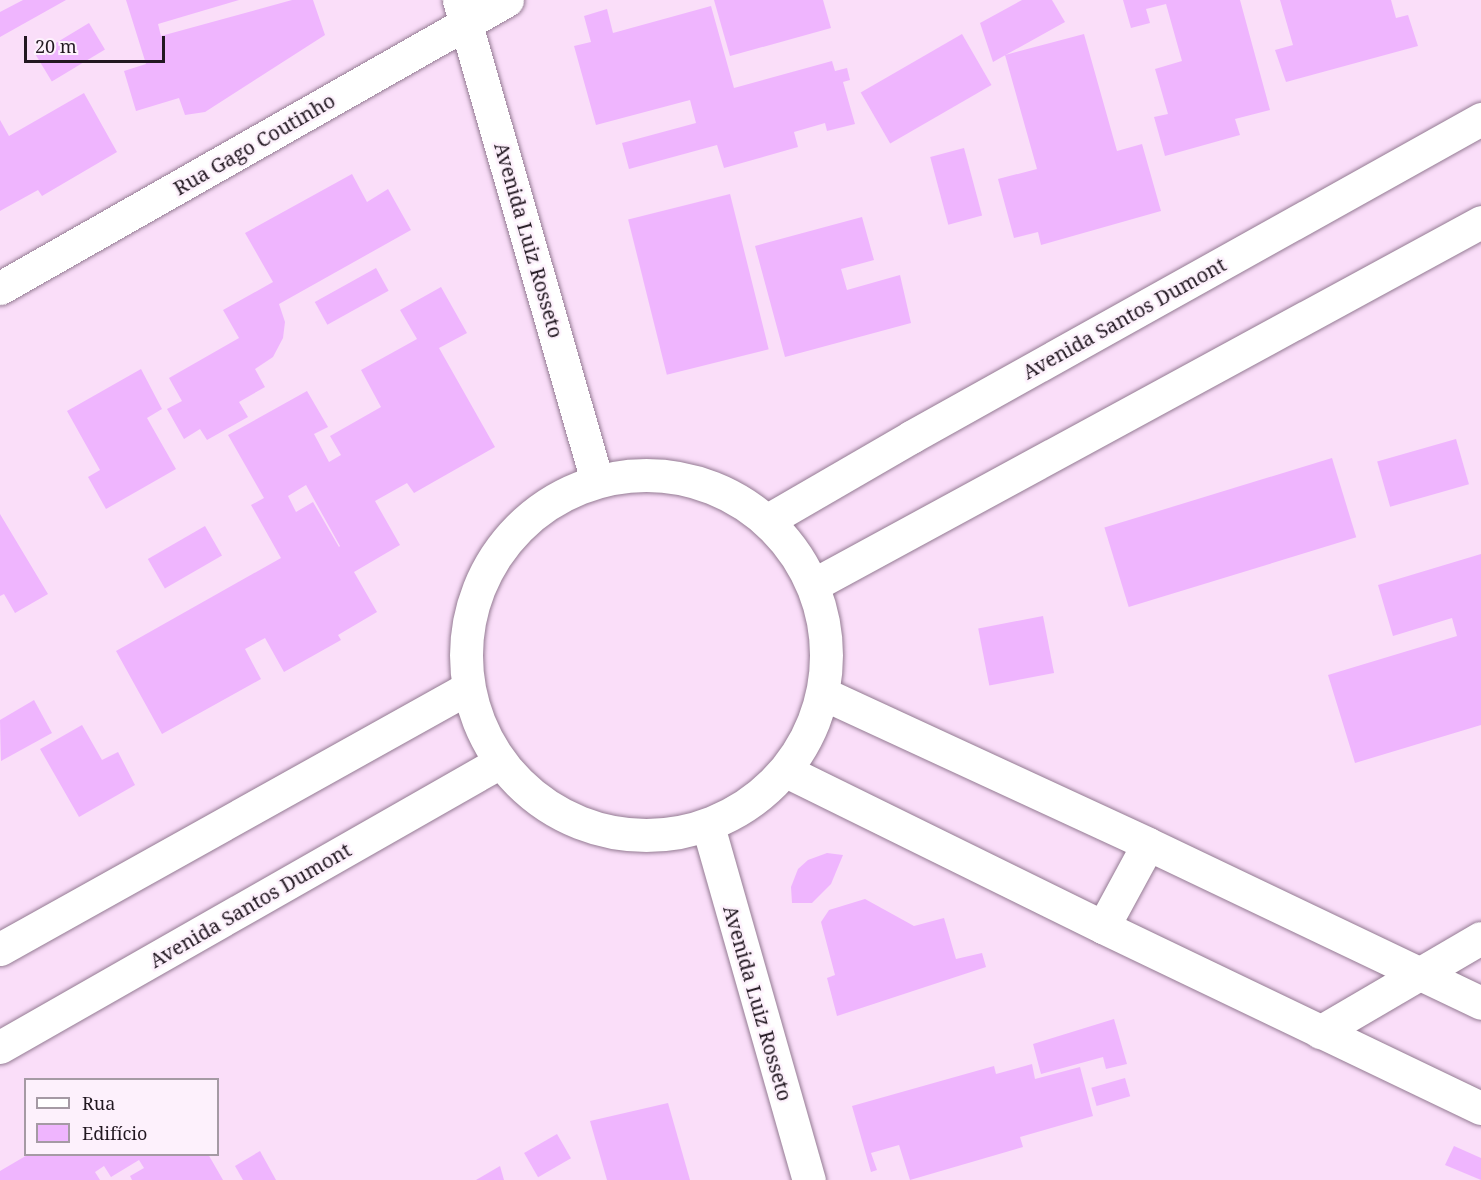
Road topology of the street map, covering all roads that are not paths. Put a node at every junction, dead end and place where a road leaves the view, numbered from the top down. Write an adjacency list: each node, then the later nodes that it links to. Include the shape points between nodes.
1 (507, 0): 2 (main road, Rua Gago Coutinho)
2 (463, 11): 5 (main road, Rua Gago Coutinho); 6 (main road, Avenida Luiz Rosseto)
3 (1481, 119): 7 (main road, Avenida Santos Dumont)
4 (1481, 222): 8 (main road)
5 (0, 288)
6 (597, 480): 7 (main road, via 657,473 716,487); 9 (main road, via 549,502 509,537 480,582 466,634)
7 (768, 520): 8 (main road, via 794,549)
8 (813, 585): 10 (main road, via 827,639)
9 (468, 688): 11 (main road, via 480,726); 17 (main road)
10 (824, 694): 12 (main road); 14 (main road)
11 (500, 762): 13 (main road, via 540,804 592,829 650,837); 21 (main road, Avenida Santos Dumont)
12 (786, 771): 13 (main road); 15 (main road)
13 (708, 826): 23 (main road, Avenida Luiz Rosseto)
14 (1148, 844): 15 (main road); 18 (main road)
15 (1102, 927): 20 (main road)
16 (1481, 938): 18 (main road)
17 (0, 950)
18 (1418, 974): 19 (main road); 20 (main road)
19 (1481, 1003)
20 (1320, 1032): 22 (main road)
21 (0, 1047)
22 (1481, 1108)
23 (809, 1180)

